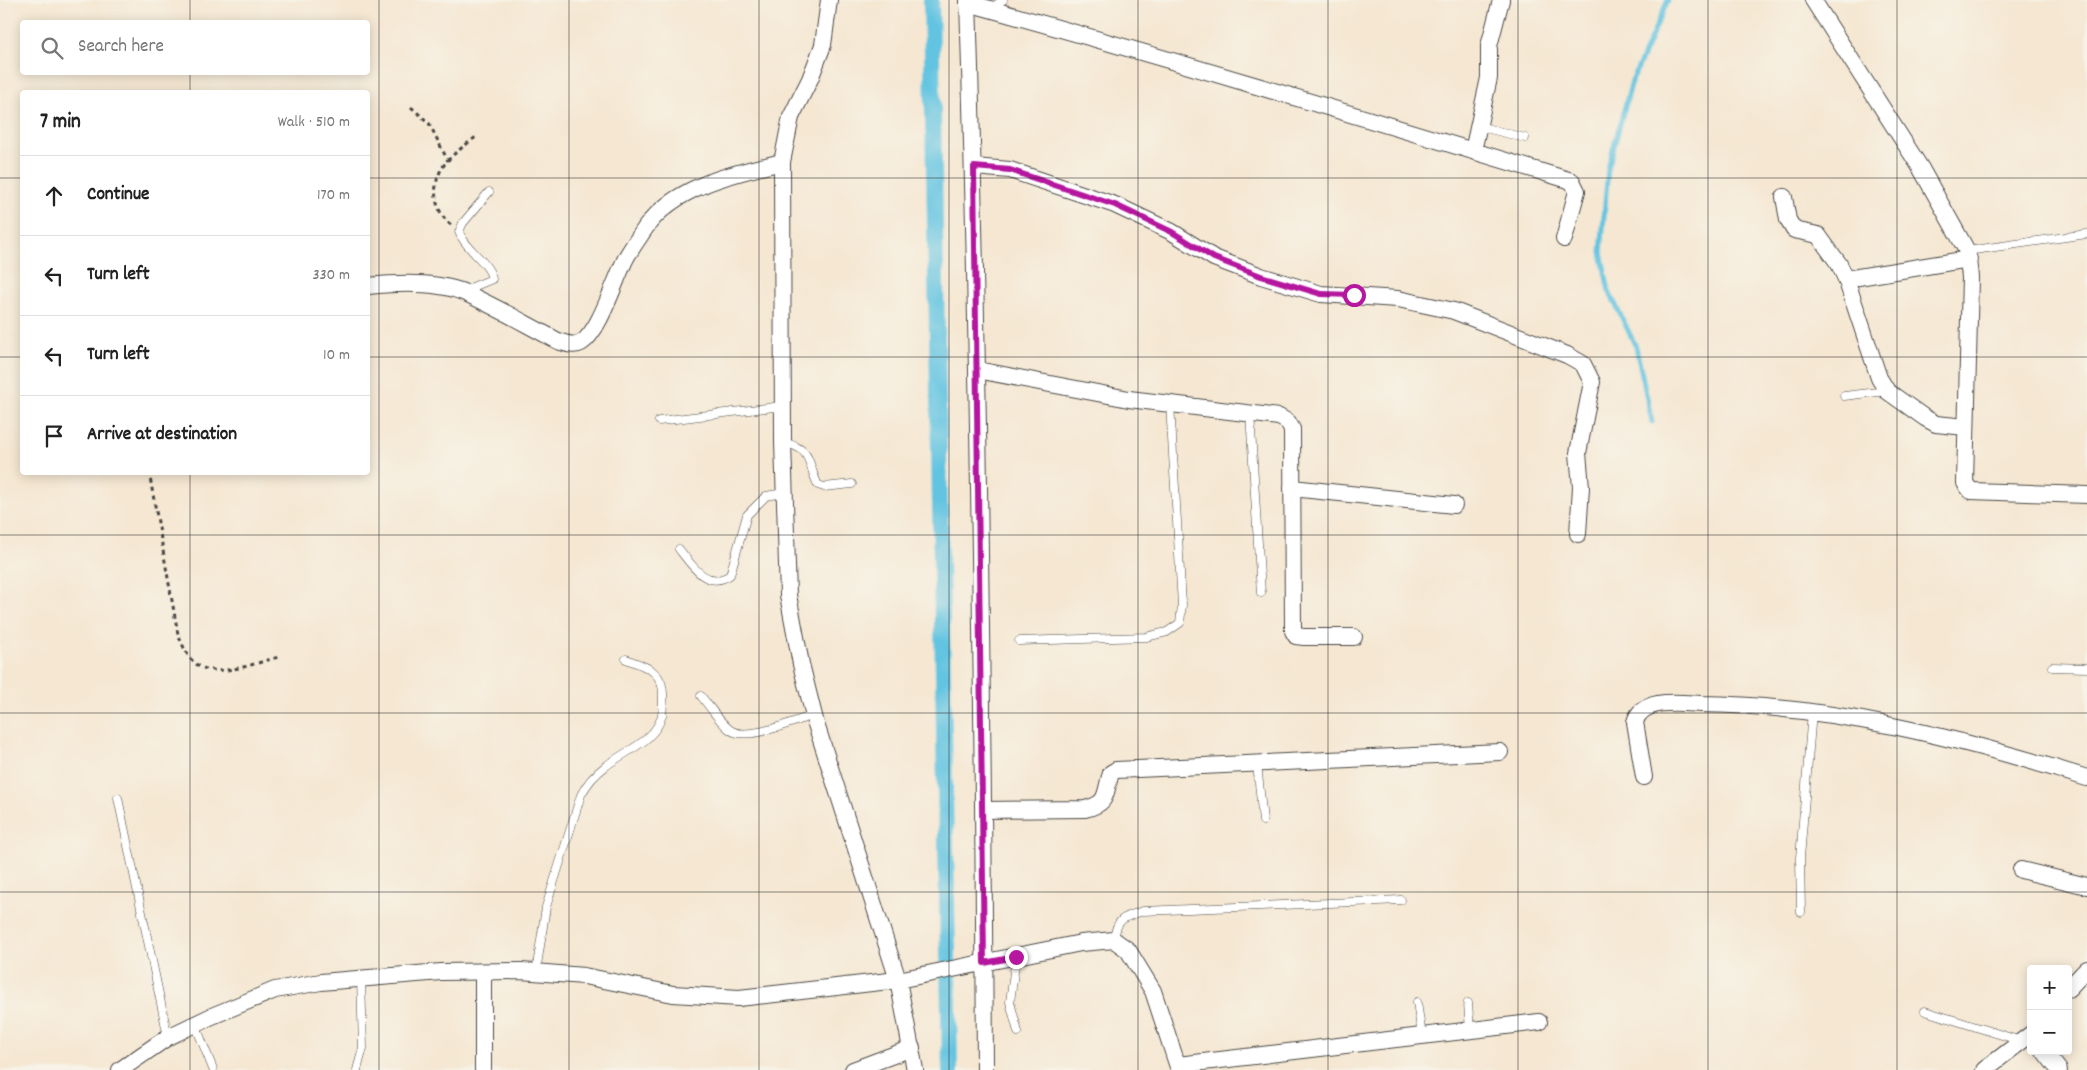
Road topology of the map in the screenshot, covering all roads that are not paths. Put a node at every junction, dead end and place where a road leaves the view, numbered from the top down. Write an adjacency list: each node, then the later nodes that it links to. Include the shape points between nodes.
1 (829, 0): 9 (street, via 823,45 791,117)
2 (1501, 0): 6 (street, via 1489,46 1489,78)
3 (1813, 0): 15 (street, via 1920,167)
4 (968, 1): 5 (street); 10 (street)
5 (996, 4): 8 (street)
6 (1478, 126): 7 (lane); 8 (street)
7 (1525, 138)
8 (1473, 151): 14 (street, via 1572,181 1577,191)
9 (782, 162): 18 (street, via 704,184 663,210 648,225 627,256 594,328 580,343 570,345 558,341); 23 (street)
10 (974, 167): 19 (street); 33 (street, via 1010,170 1115,205 1172,232 1214,258 1261,276 1321,294 1398,299 1454,311 1583,364 1592,382 1578,453 1581,487)
11 (489, 192): 18 (lane, via 459,232 462,241 485,266 492,279)
12 (1784, 197): 16 (street, via 1788,220 1794,230 1818,234)
13 (2087, 234): 15 (lane)
14 (1564, 239)
15 (1968, 255): 16 (street); 26 (street)
16 (1846, 279): 20 (street, via 1879,378)
17 (370, 286): 18 (street, via 434,286)
18 (462, 292)
19 (977, 370): 22 (street); 49 (street)
20 (1887, 391): 21 (lane); 26 (street, via 1936,424)
21 (1844, 396)
22 (1170, 404): 24 (street); 37 (lane, via 1182,605 1180,623 1168,632 1146,637)
23 (782, 406): 25 (lane); 27 (street)
24 (1250, 413): 29 (street, via 1279,417 1292,429); 35 (lane)
25 (660, 421)
26 (1966, 427): 31 (street, via 1965,483 1971,491)
27 (783, 442): 28 (lane, via 805,451 818,485); 30 (street)
28 (852, 484)
29 (1292, 488): 32 (street); 36 (street, via 1293,631 1296,636 1304,637)
30 (784, 493): 34 (lane, via 766,496 748,515 730,575 722,580 709,580 695,571); 43 (street, via 788,595)
31 (2087, 495)
32 (1454, 505)
33 (1578, 534)
34 (679, 549)
35 (1261, 593)
36 (1354, 637)
37 (1019, 641)
38 (626, 659): 60 (lane, via 652,669 660,677 662,716 653,733 605,766 588,781 580,795 546,907)
39 (2052, 667): 40 (lane)
40 (2087, 668)
41 (701, 696): 43 (lane, via 729,730 740,735)
42 (1812, 712): 46 (street, via 1744,704 1666,703 1642,708 1635,722); 47 (street, via 1954,740); 54 (lane, via 1800,858)
43 (814, 716): 62 (street)
44 (1500, 752): 45 (street)
45 (1257, 764): 49 (street, via 1116,770 1100,806); 50 (lane)
46 (1644, 777)
47 (2087, 778)
48 (118, 798): 73 (lane)
49 (984, 810): 57 (street)
50 (1263, 821)
51 (2021, 870): 52 (street)
52 (2087, 886)
53 (1401, 900): 55 (lane, via 1143,911 1120,920)
54 (1801, 912)
55 (1114, 940): 56 (street, via 1081,943); 77 (street, via 1128,950 1153,991)
56 (1016, 957): 57 (street); 70 (lane, via 1010,1002)
57 (984, 963): 62 (street); 84 (street)
58 (2087, 969): 63 (street)
59 (483, 972): 60 (street); 61 (street); 81 (street)
60 (536, 972): 62 (street, via 584,976 673,994 730,998)
61 (361, 977): 68 (street, via 275,990); 80 (lane, via 363,1048)
62 (898, 980): 75 (street)
63 (2072, 985)
64 (1417, 1002): 71 (lane)
65 (1468, 1003): 69 (lane)
66 (1925, 1011): 72 (lane)
67 (1539, 1022): 69 (street)
68 (195, 1024): 73 (street); 78 (lane)
69 (1470, 1030): 71 (street)
70 (1018, 1032)
71 (1422, 1036): 77 (street)
72 (2027, 1036)
73 (168, 1037): 79 (street)
74 (2027, 1037): 85 (street)
75 (912, 1048): 82 (street); 83 (street)
76 (2047, 1055): 86 (street)
77 (1178, 1068)
78 (213, 1069)
79 (120, 1070)
80 (357, 1070)
81 (483, 1070)
82 (853, 1070)
83 (915, 1070)
84 (984, 1070)
85 (1984, 1070)
86 (2059, 1070)

